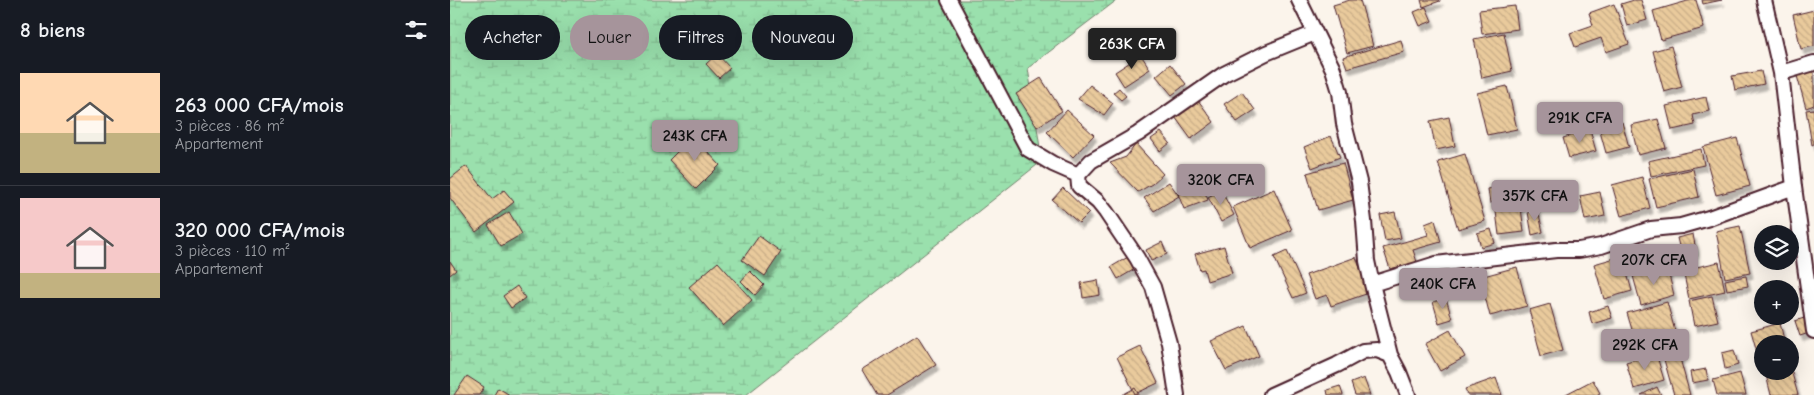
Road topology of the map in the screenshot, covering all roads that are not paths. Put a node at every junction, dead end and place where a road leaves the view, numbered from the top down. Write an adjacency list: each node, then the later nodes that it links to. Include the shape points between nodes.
1 (949, 0): 7 (street, via 1028,149)
2 (1299, 0): 4 (street)
3 (1764, 0): 6 (street)
4 (1316, 33): 7 (street, via 1224,74 1138,134 1092,161); 9 (street, via 1340,92 1344,124 1359,182)
5 (1814, 63): 6 (street)
6 (1781, 73): 8 (street)
7 (1078, 175): 13 (street, via 1079,186 1106,212 1153,287 1169,343)
8 (1794, 187): 9 (street, via 1710,218 1651,229 1601,246 1436,264); 10 (street)
9 (1372, 284): 12 (street)
10 (1812, 306): 11 (street)
11 (1814, 331)
12 (1390, 355): 14 (street, via 1377,350 1363,351); 15 (street)
13 (1177, 395)
14 (1271, 395)
15 (1408, 395)

